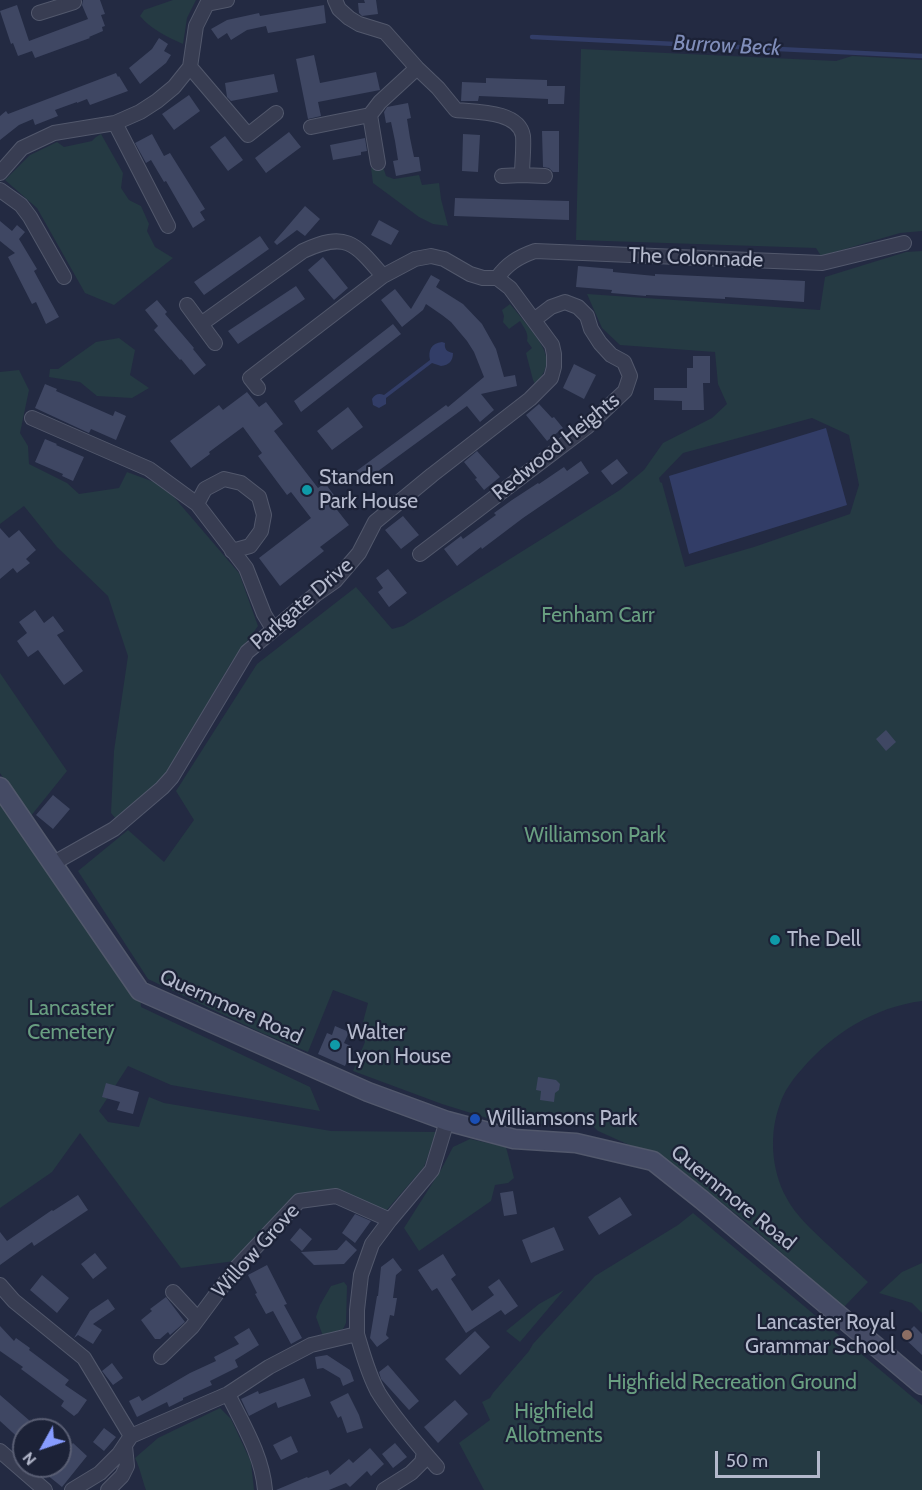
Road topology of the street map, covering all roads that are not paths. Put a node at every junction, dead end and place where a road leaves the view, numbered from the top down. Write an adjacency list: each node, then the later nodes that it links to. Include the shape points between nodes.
1 (227, 0): 4 (street)
2 (335, 0): 8 (street, via 349,18 385,32)
3 (74, 2): 5 (street)
4 (206, 2): 7 (street, via 196,26)
5 (55, 4): 6 (street)
6 (39, 13)
7 (190, 67): 9 (street, via 248,135); 11 (street, via 157,101)
8 (417, 68): 10 (street); 15 (street, via 456,110 507,116 519,125 523,135)
9 (276, 113)
10 (370, 115): 12 (street); 13 (street)
11 (115, 123): 14 (street, via 54,133 22,148); 19 (street)
12 (311, 127)
13 (378, 164)
14 (0, 173)
15 (522, 175): 16 (street); 17 (street)
16 (502, 176)
17 (545, 176)
18 (0, 190): 22 (street, via 30,217)
19 (168, 226)
20 (904, 243): 23 (street, The Colonnade, via 822,263 535,252 518,257)
21 (383, 276): 23 (street, via 415,259 431,256 470,274); 26 (street, via 353,245 336,240 319,243); 28 (street, via 250,378)
22 (64, 277)
23 (496, 278): 25 (street, Parkgate Drive, via 510,288)
24 (187, 305): 26 (street)
25 (534, 320): 32 (street, Redwood Heights, via 565,302 578,307 600,343 624,362 630,376 625,391 587,427); 33 (street, Parkgate Drive, via 552,345 551,378 375,522 359,553 335,581)
26 (201, 324): 27 (street)
27 (215, 343)
28 (258, 388)
29 (32, 418): 30 (street, via 149,469)
30 (197, 504): 31 (street); 31 (street, via 204,489 224,478 241,483 259,497 264,515 261,531 250,546)
31 (232, 551): 33 (street, via 246,568)
32 (420, 554)
33 (273, 629): 35 (street, Parkgate Drive, via 247,652 162,788 114,829)
34 (0, 787): 35 (street, Quernmore Road)
35 (52, 864): 36 (street, Quernmore Road, via 140,991 368,1092)
36 (447, 1121): 37 (street, via 432,1170); 43 (street, Quernmore Road, via 514,1139 576,1143 653,1161)
37 (390, 1220): 40 (street, Willow Grove, via 336,1196 298,1201 235,1269); 41 (street, via 372,1244 364,1266)
38 (0, 1285): 45 (street, via 84,1358)
39 (173, 1292): 40 (street, Willow Grove)
40 (198, 1318): 42 (street, Willow Grove)
41 (357, 1334): 44 (street, via 311,1345); 47 (street, via 379,1393)
42 (160, 1357)
43 (922, 1385)
44 (228, 1394): 45 (street); 52 (street, via 254,1446 264,1476)
45 (128, 1441): 50 (street, via 100,1473); 51 (street, via 127,1466)
46 (0, 1451): 49 (street)
47 (424, 1452): 48 (street); 53 (street, via 422,1462 411,1473)
48 (437, 1467)
49 (45, 1490)
50 (72, 1490)
51 (108, 1490)
52 (264, 1490)
53 (384, 1490)

